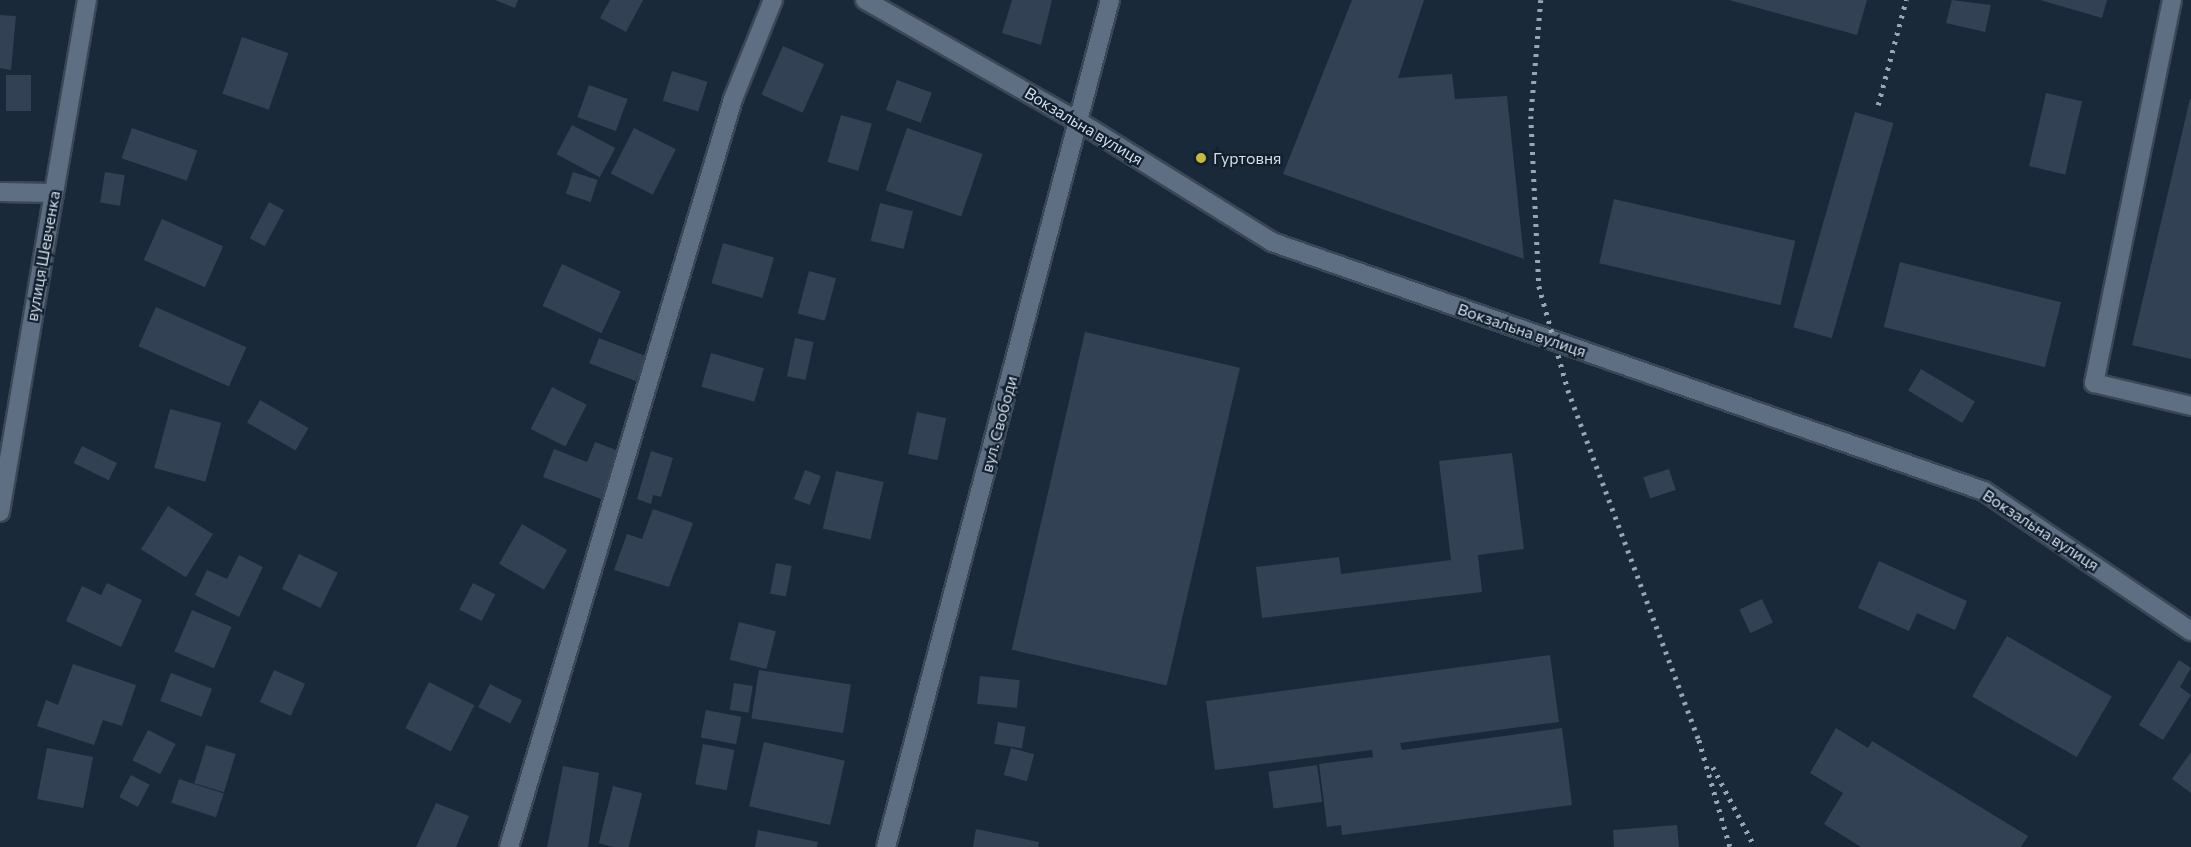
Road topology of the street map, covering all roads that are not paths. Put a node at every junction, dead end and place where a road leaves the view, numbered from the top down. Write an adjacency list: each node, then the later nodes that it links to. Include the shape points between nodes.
1 (87, 0): 8 (street, вулиця Шевченка)
2 (773, 0): 12 (street, via 733,99)
3 (865, 0): 6 (street, Вокзальна вулиця)
4 (1110, 0): 6 (street, вул. Свободи)
5 (2172, 0): 9 (street, via 2094,383)
6 (1080, 123): 11 (street, Вокзальна вулиця, via 1272,242 1984,491); 13 (street, вул. Свободи)
7 (0, 192): 8 (street)
8 (54, 193): 10 (street, вулиця Шевченка)
9 (2191, 406)
10 (0, 512)
11 (2191, 631)
12 (509, 847)
13 (886, 847)

